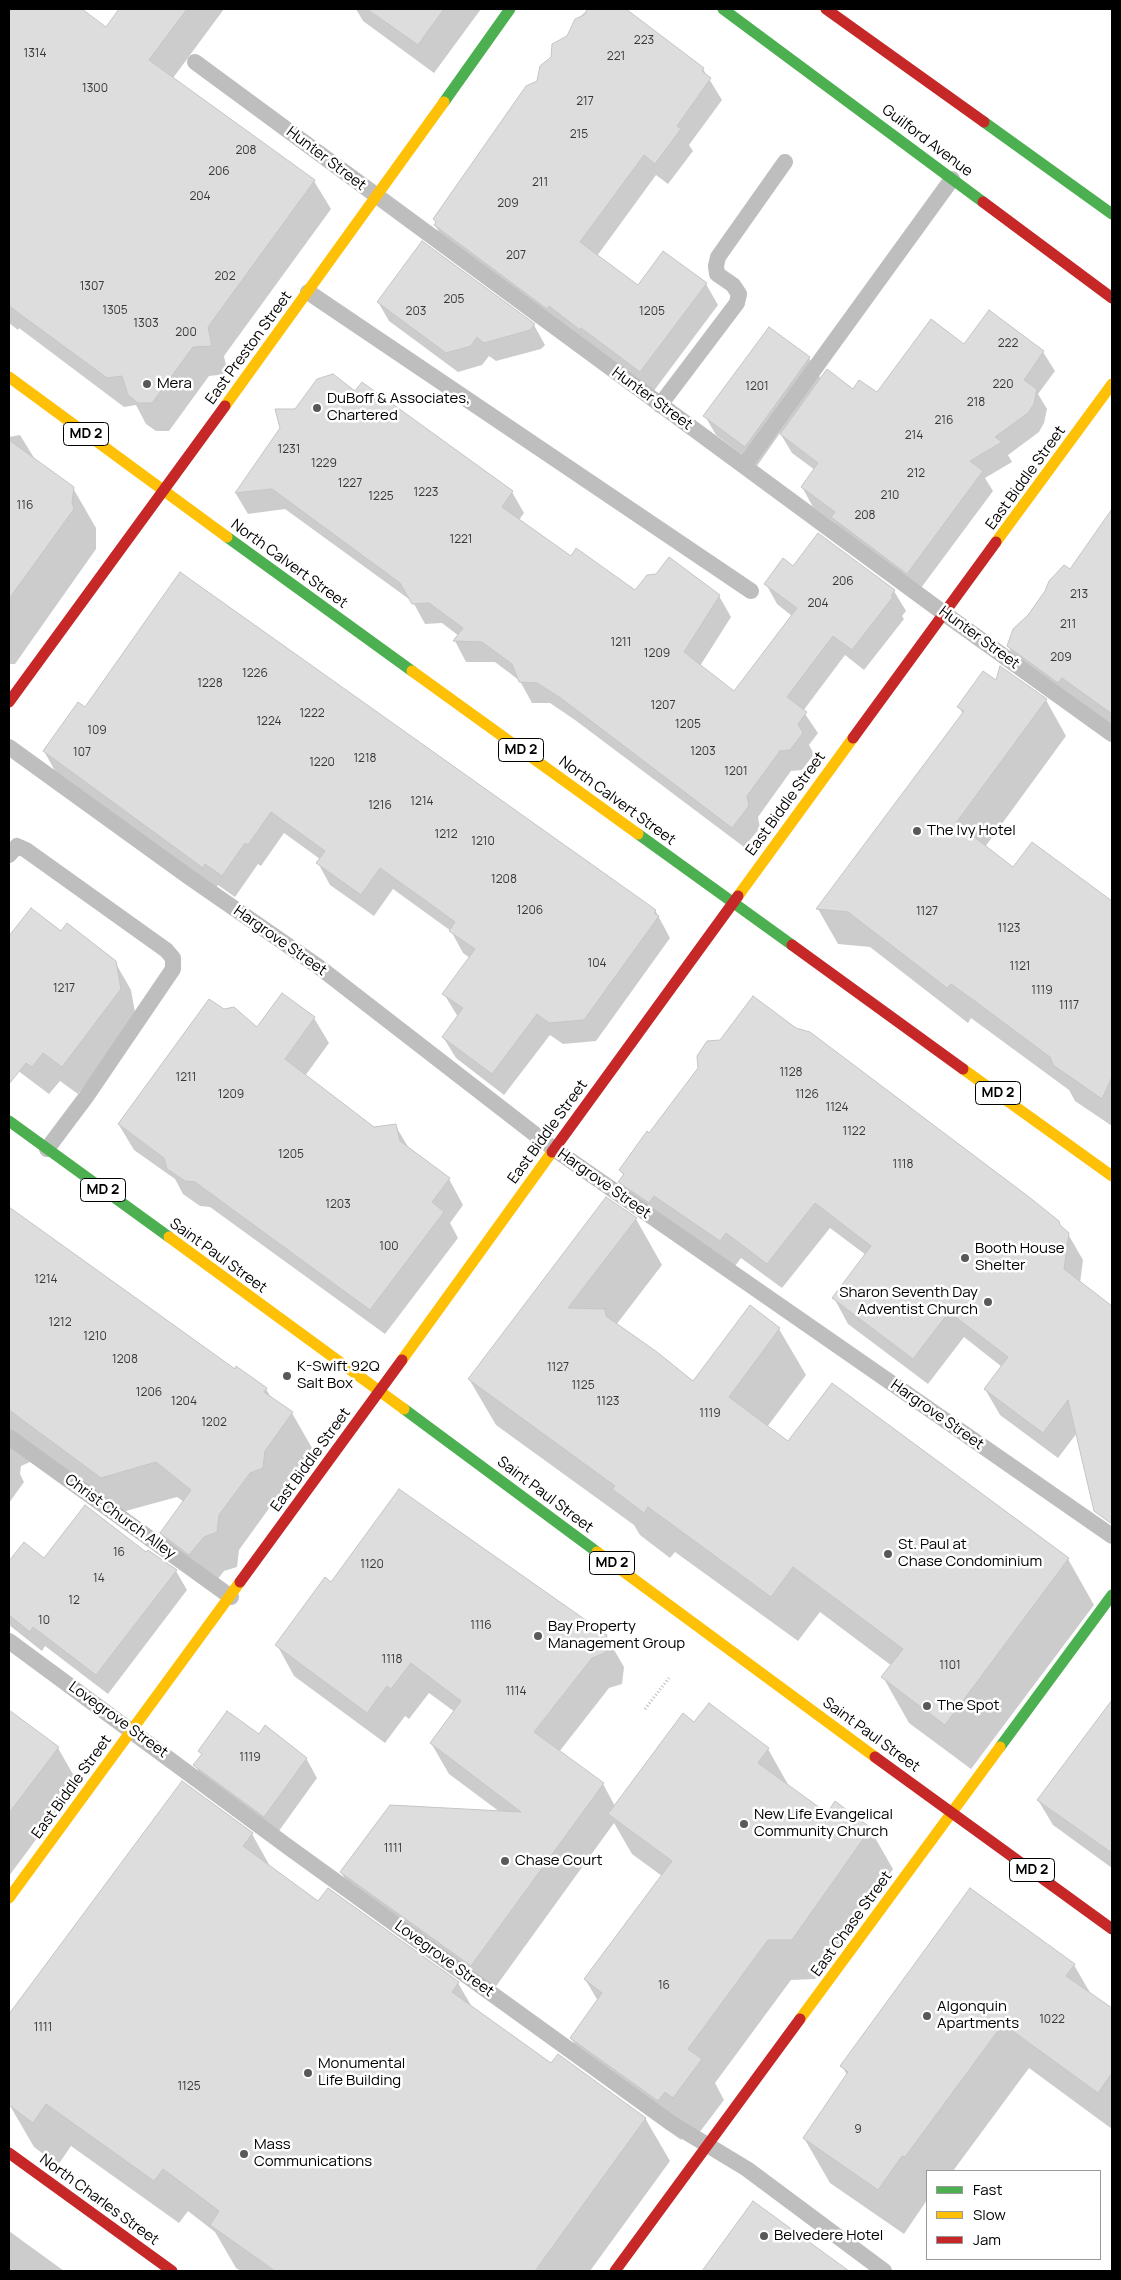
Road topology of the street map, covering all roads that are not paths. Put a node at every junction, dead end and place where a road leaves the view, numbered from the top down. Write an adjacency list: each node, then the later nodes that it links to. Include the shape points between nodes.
1 (510, 9): 7 (main road, East Preston Street)
2 (723, 9): 6 (main road, Guilford Avenue)
3 (826, 9): 8 (main road)
4 (195, 62): 7 (lane, Hunter Street)
5 (785, 162): 13 (lane, via 718,257 717,274 733,285 739,294 737,303)
6 (952, 179): 10 (main road, Guilford Avenue); 14 (lane)
7 (376, 196): 9 (main road, East Preston Street); 13 (lane, Hunter Street)
8 (1112, 214)
9 (308, 292): 15 (main road, East Preston Street); 16 (lane)
10 (1112, 298)
11 (9, 377): 15 (main road, North Calvert Street / MD 2)
12 (1112, 384): 17 (main road, East Biddle Street)
13 (660, 405): 14 (lane, Hunter Street)
14 (744, 466): 17 (lane, Hunter Street)
15 (164, 490): 18 (main road, East Preston Street); 22 (main road, North Calvert Street / MD 2)
16 (751, 591)
17 (945, 614): 19 (lane, Hunter Street); 22 (main road, East Biddle Street)
18 (9, 702)
19 (1112, 734)
20 (9, 747): 25 (lane, Hargrove Street, via 319,967)
21 (9, 855): 24 (lane, via 18,846 26,850 173,958 173,969 86,1098)
22 (733, 902): 25 (main road, East Biddle Street); 26 (main road, North Calvert Street / MD 2)
23 (9, 1121): 24 (main road, Saint Paul Street / MD 2)
24 (47, 1149): 27 (main road, Saint Paul Street / MD 2)
25 (554, 1149): 27 (main road, East Biddle Street); 29 (lane, Hargrove Street)
26 (1112, 1176)
27 (380, 1391): 31 (main road, East Biddle Street); 34 (main road, Saint Paul Street / MD 2)
28 (11, 1444): 31 (lane, Christ Church Alley)
29 (1112, 1536)
30 (1112, 1594): 34 (main road, East Chase Street)
31 (230, 1597): 33 (main road, East Biddle Street)
32 (9, 1641): 33 (lane, Lovegrove Street)
33 (132, 1730): 35 (main road, East Biddle Street); 37 (lane, Lovegrove Street, via 655,2112)
34 (952, 1812): 36 (main road, Saint Paul Street / MD 2); 37 (main road, East Chase Street)
35 (9, 1898)
36 (1112, 1929)
37 (708, 2145): 40 (main road, East Chase Street); 41 (lane, Lovegrove Street, via 747,2169)
38 (9, 2153): 39 (main road, North Charles Street)
39 (172, 2271)
40 (615, 2271)
41 (884, 2271)

